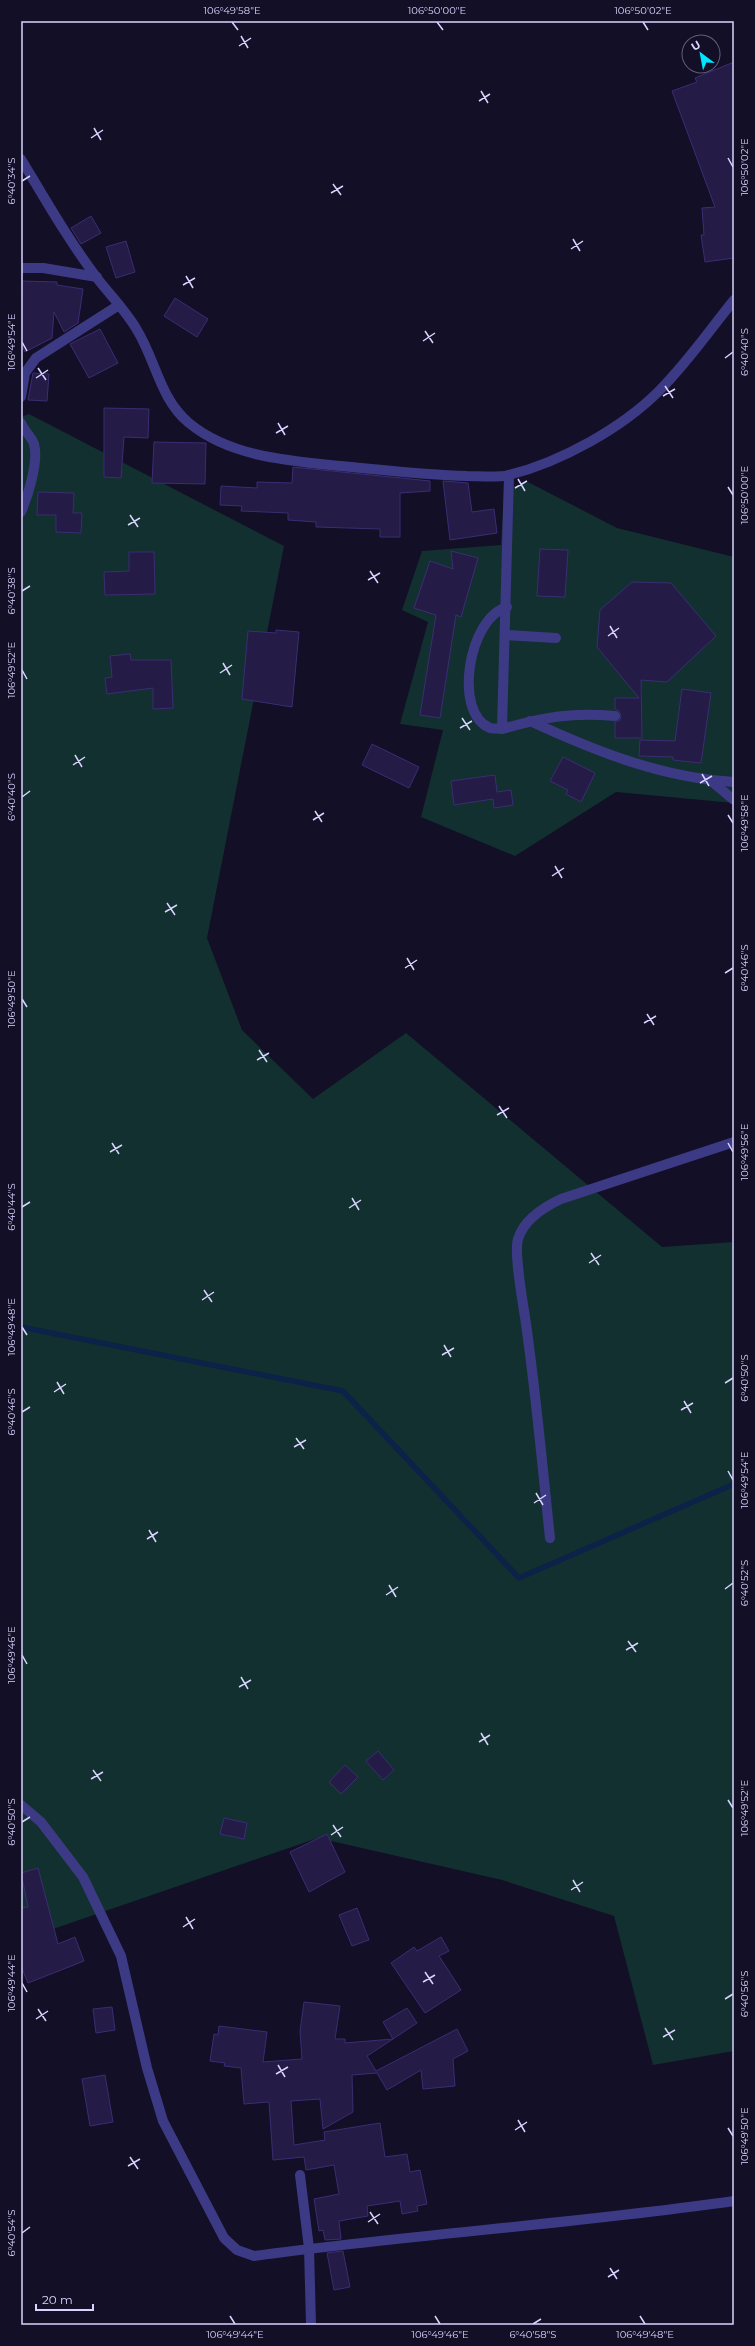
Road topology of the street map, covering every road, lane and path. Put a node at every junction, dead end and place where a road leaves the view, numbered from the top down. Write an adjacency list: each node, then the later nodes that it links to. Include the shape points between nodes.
1 (21, 160): 3 (street)
2 (21, 268): 3 (street, via 42,268)
3 (97, 277): 5 (street)
4 (734, 300): 8 (street, via 682,367 660,391 630,416 568,452)
5 (119, 305): 6 (street, via 36,358 25,373); 8 (street, via 145,344 168,399 182,416 209,437 257,454 334,465 438,475)
6 (21, 397)
7 (21, 423): 9 (street, via 34,442 36,450 33,471)
8 (509, 475): 10 (street)
9 (21, 512)
10 (506, 607): 11 (street); 15 (street, via 488,618 480,631 472,657 468,691 472,707 480,720 490,728)
11 (506, 635): 12 (street); 15 (street)
12 (556, 638)
13 (615, 716): 14 (street, via 584,713)
14 (530, 721): 15 (street); 16 (street, via 625,760 671,774)
15 (502, 729)
16 (711, 781): 17 (street); 18 (street)
17 (734, 782)
18 (734, 800)
19 (734, 1142): 20 (street, via 561,1199 537,1213 518,1238 517,1256)
20 (550, 1538)
21 (21, 1805): 24 (street, via 41,1822 83,1877 121,1956 146,2068 164,2120 224,2238 237,2250 254,2256)
22 (300, 2175): 24 (street)
23 (734, 2201): 24 (street, via 556,2224 421,2235)
24 (309, 2248): 25 (street)
25 (311, 2325)

